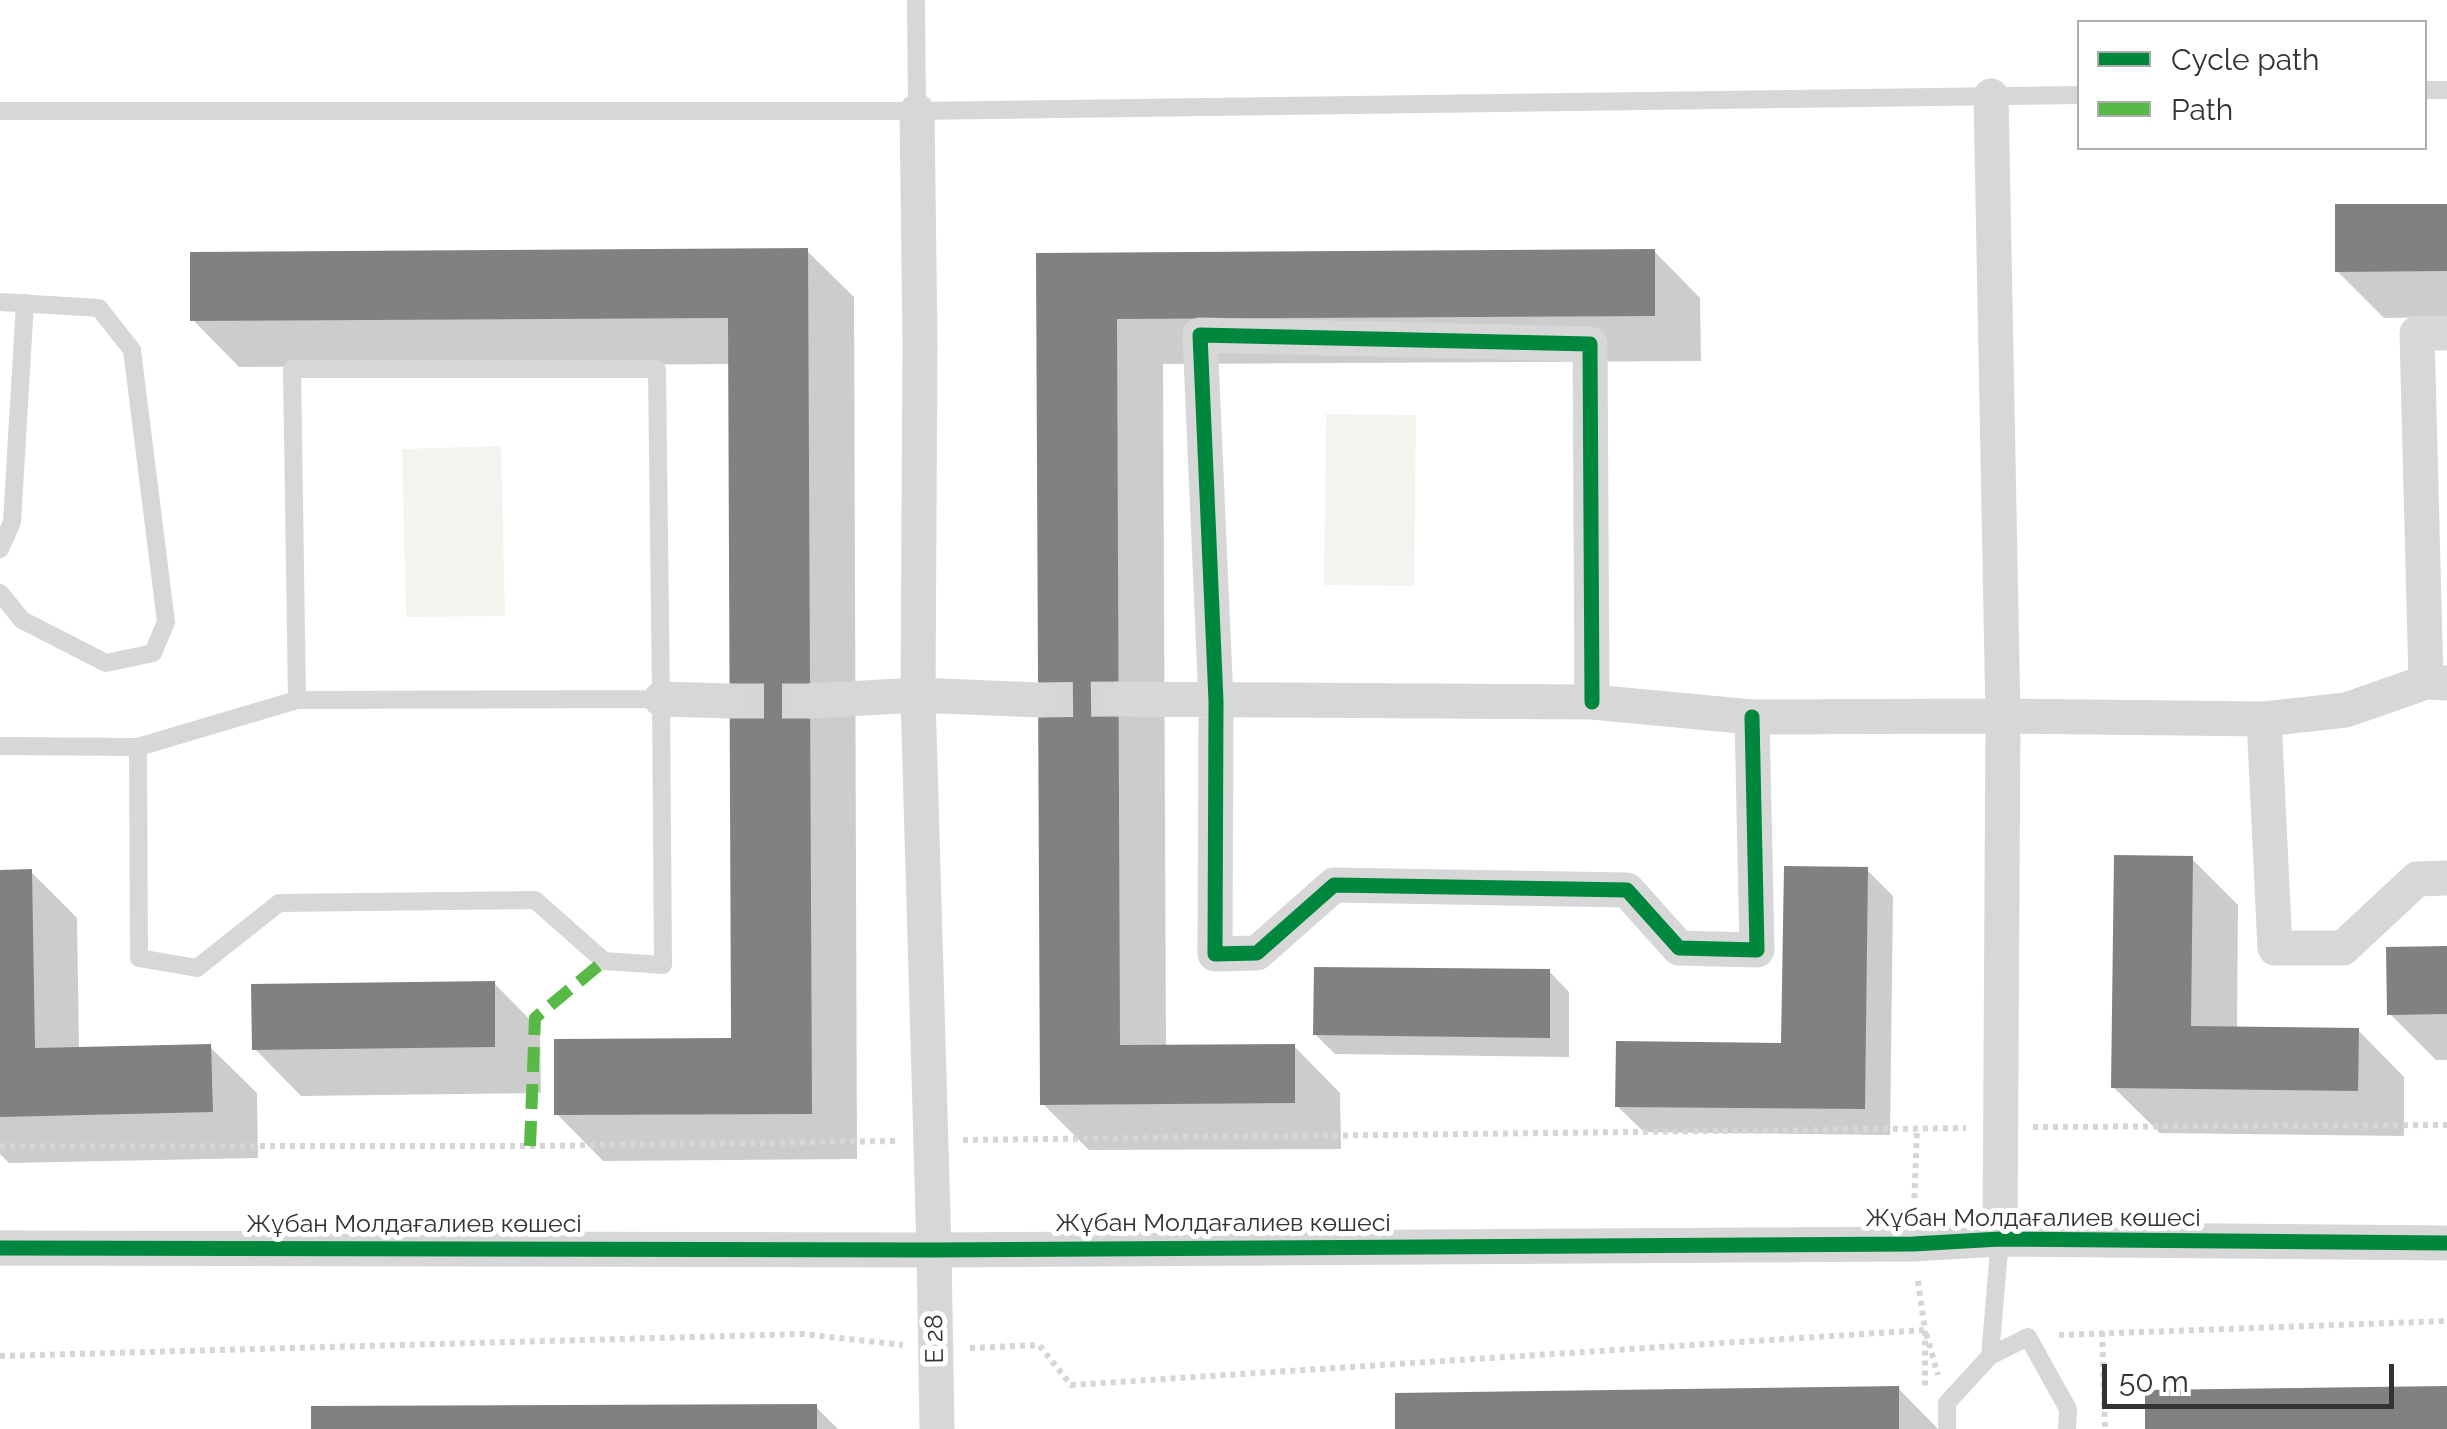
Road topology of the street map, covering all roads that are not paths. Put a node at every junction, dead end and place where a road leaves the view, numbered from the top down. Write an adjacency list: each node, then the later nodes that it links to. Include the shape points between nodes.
1 (916, 0): 5 (lane)
2 (2077, 95): 3 (lane)
3 (1991, 96): 5 (lane); 21 (street)
4 (0, 111): 5 (lane)
5 (917, 111): 12 (street, E 28)
6 (0, 302): 7 (lane)
7 (25, 303): 9 (lane, via 12,522); 10 (lane, via 100,308 132,350 166,622 153,653 106,663 22,620)
8 (2447, 332): 11 (street, via 2418,332)
9 (0, 549)
10 (0, 594)
11 (2436, 682): 23 (street, via 2346,710)
12 (918, 695): 16 (street); 19 (street); 30 (street, E 28)
13 (1119, 698): 17 (street)
14 (661, 699): 15 (lane); 15 (lane, via 657,369 292,369); 18 (street); 25 (lane, via 663,965 604,961 535,900 279,903 197,968 139,958)
15 (297, 700): 25 (lane)
16 (1038, 700)
17 (1216, 700): 20 (street); 20 (street, via 1200,335 1590,344); 22 (street, via 1215,954 1258,953 1334,885 1627,890 1679,948 1756,950)
18 (729, 701)
19 (810, 701)
20 (1592, 702): 22 (street)
21 (2003, 716): 22 (street); 23 (street); 27 (street)
22 (1752, 718)
23 (2264, 718): 26 (street, via 2274,948 2344,948 2416,880)
24 (0, 746): 25 (lane)
25 (138, 747)
26 (2447, 878)
27 (2000, 1239): 28 (street, Жұбан Молдағалиев көшесі); 30 (street, Жұбан Молдағалиев көшесі); 31 (lane)
28 (2447, 1243)
29 (0, 1248): 30 (street, Жұбан Молдағалиев көшесі)
30 (934, 1250): 32 (street, E 28)
31 (1990, 1356): 33 (lane, via 1947,1403); 34 (lane, via 2028,1337 2068,1409)
32 (936, 1429)
33 (1948, 1429)
34 (2067, 1429)

